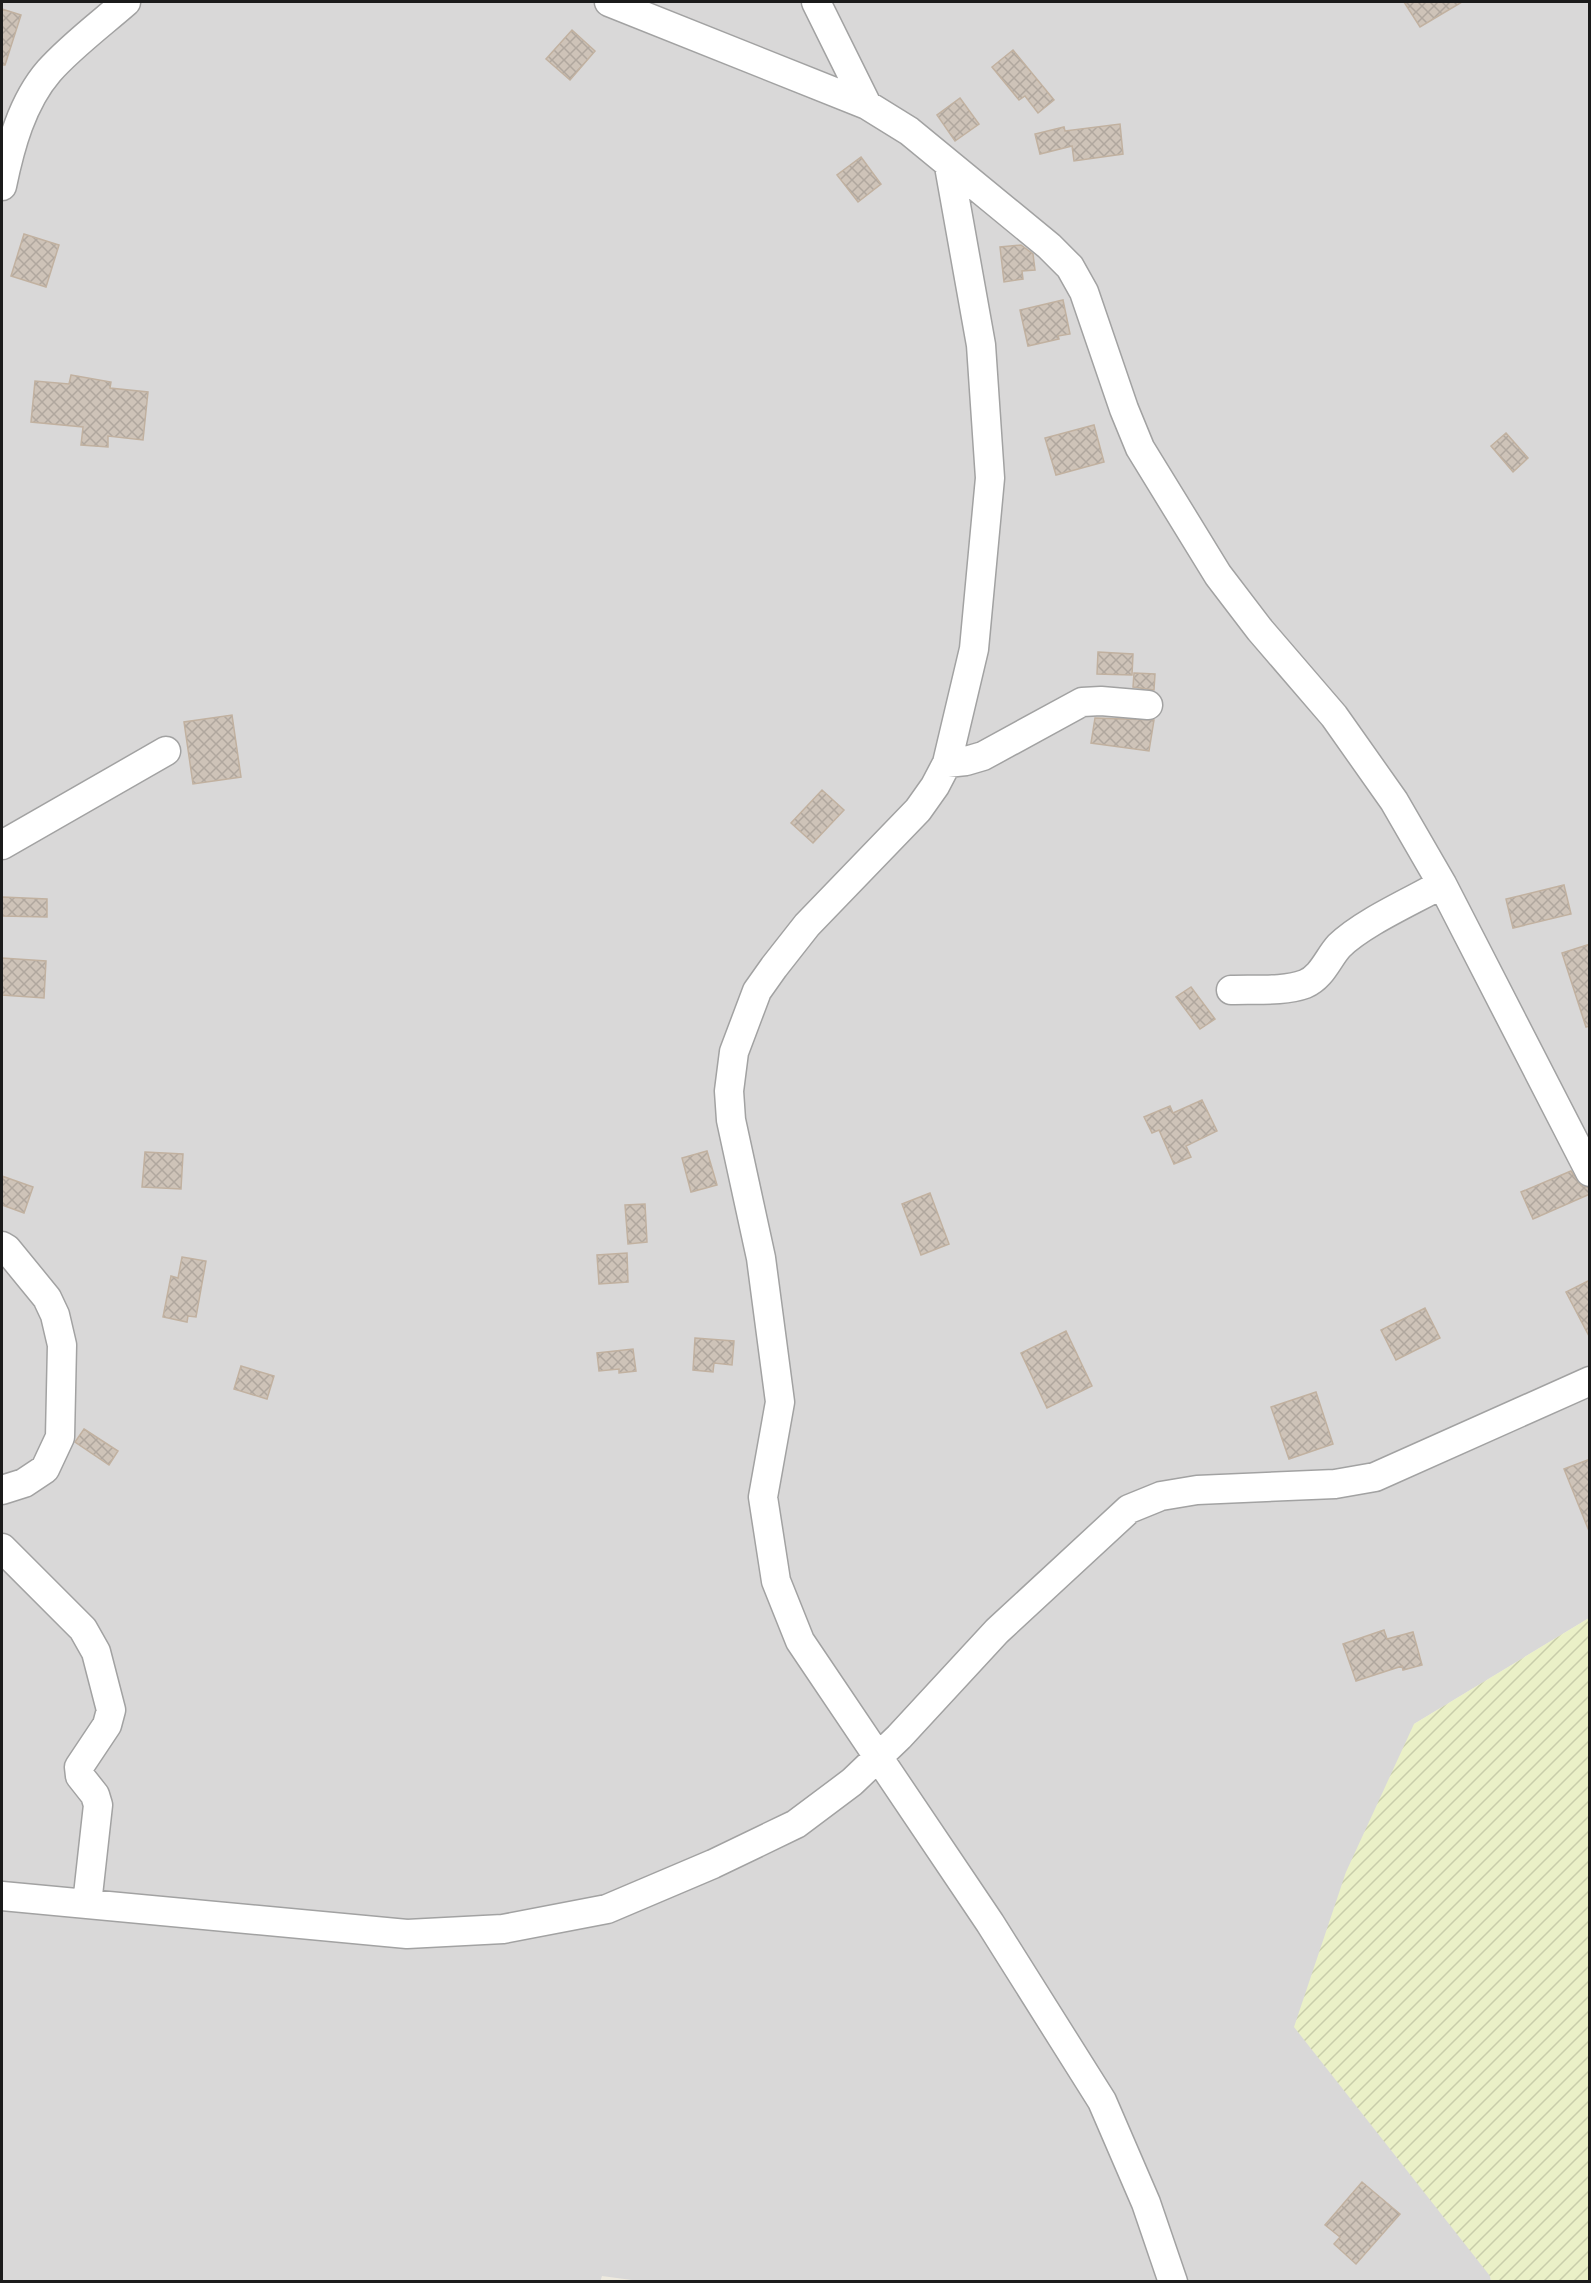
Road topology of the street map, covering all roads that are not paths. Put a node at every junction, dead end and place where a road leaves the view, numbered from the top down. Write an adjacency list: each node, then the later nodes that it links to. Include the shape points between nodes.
1 (126, 2): 5 (street, via 49,71)
2 (609, 2): 4 (street)
3 (816, 2): 4 (street)
4 (867, 105): 6 (street, via 909,131)
5 (6, 142): 7 (street)
6 (949, 166): 10 (street, via 981,345 990,478 974,649); 12 (street, via 1070,267 1084,292 1140,448 1218,575 1334,716 1394,801)
7 (2, 186)
8 (1148, 705): 10 (street, via 1082,702 983,756)
9 (166, 751): 11 (street)
10 (947, 763): 19 (street, via 918,810 807,925 757,991 734,1052 729,1091 731,1120 761,1258 778,1378 780,1402 763,1497 776,1581 800,1641)
11 (2, 845)
12 (1442, 884): 13 (street, via 1353,934 1320,973 1306,983); 14 (street)
13 (1232, 990)
14 (1590, 1172)
15 (2, 1246): 17 (street, via 47,1298 62,1345 60,1437 45,1469 24,1483)
16 (1590, 1382): 19 (street, via 1375,1477 1335,1484 1197,1490 1161,1496 1129,1509 996,1631)
17 (2, 1490)
18 (2, 1548): 21 (street, via 83,1629 108,1694 111,1710 107,1725 79,1767 80,1776 98,1804)
19 (878, 1757): 21 (street, via 796,1824 713,1864 608,1909 503,1929 407,1934); 22 (street, via 990,1923 1102,2101 1146,2203)
20 (2, 1896): 21 (street)
21 (87, 1904)
22 (1173, 2282)

